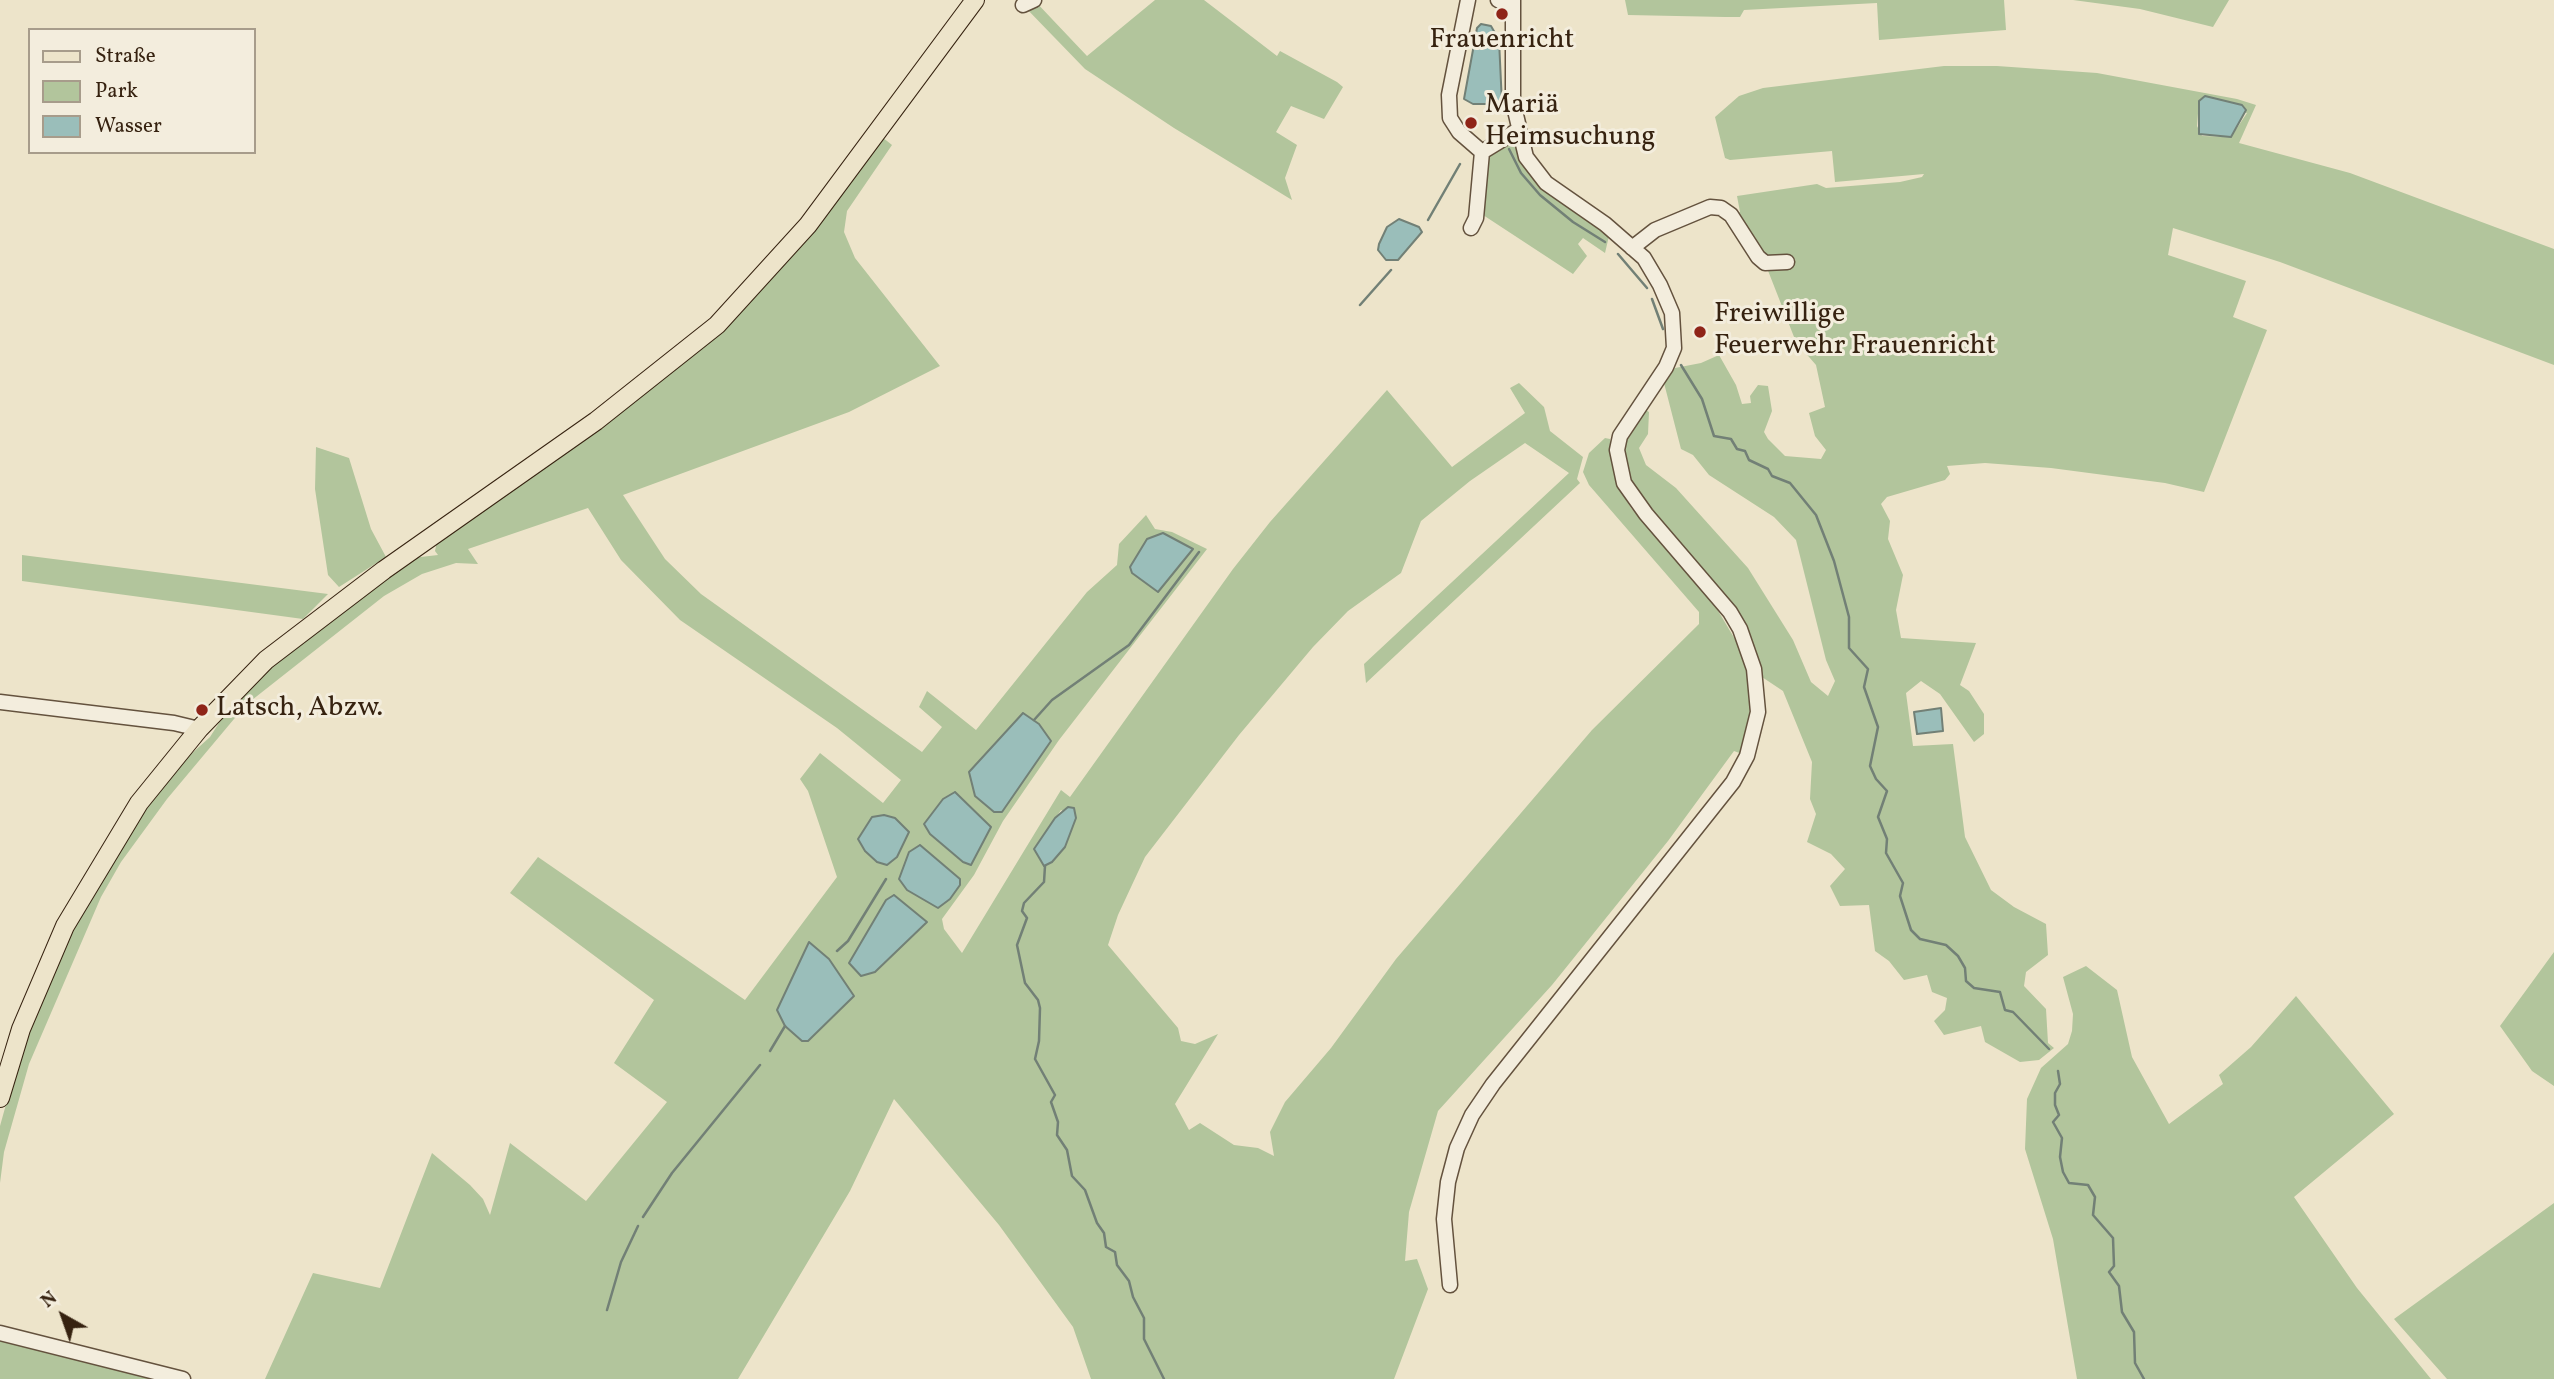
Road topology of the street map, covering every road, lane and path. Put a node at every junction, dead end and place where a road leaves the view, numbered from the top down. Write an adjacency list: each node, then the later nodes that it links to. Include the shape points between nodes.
1 (975, 0): 11 (main road, via 808,225 717,325 596,421 266,660)
2 (1468, 0): 6 (street, via 1448,110 1454,126)
3 (1498, 0): 4 (street)
4 (1512, 3): 5 (street, via 1512,82)
5 (1518, 130): 6 (street); 8 (street, via 1526,157 1546,183)
6 (1482, 152): 7 (street, via 1478,208)
7 (1471, 228)
8 (1632, 248): 9 (street, via 1655,230 1710,207 1731,215 1765,263); 13 (street, via 1644,258 1672,313 1674,348 1626,425 1617,450 1623,483 1730,612 1754,669 1758,712 1744,765 1733,782 1472,1115 1448,1182 1444,1219)
9 (1787, 262)
10 (0, 702): 11 (street)
11 (199, 729): 12 (main road, via 139,803 65,926 26,1018)
12 (0, 1098)
13 (1450, 1285)
14 (0, 1333): 15 (street)
15 (183, 1379)

